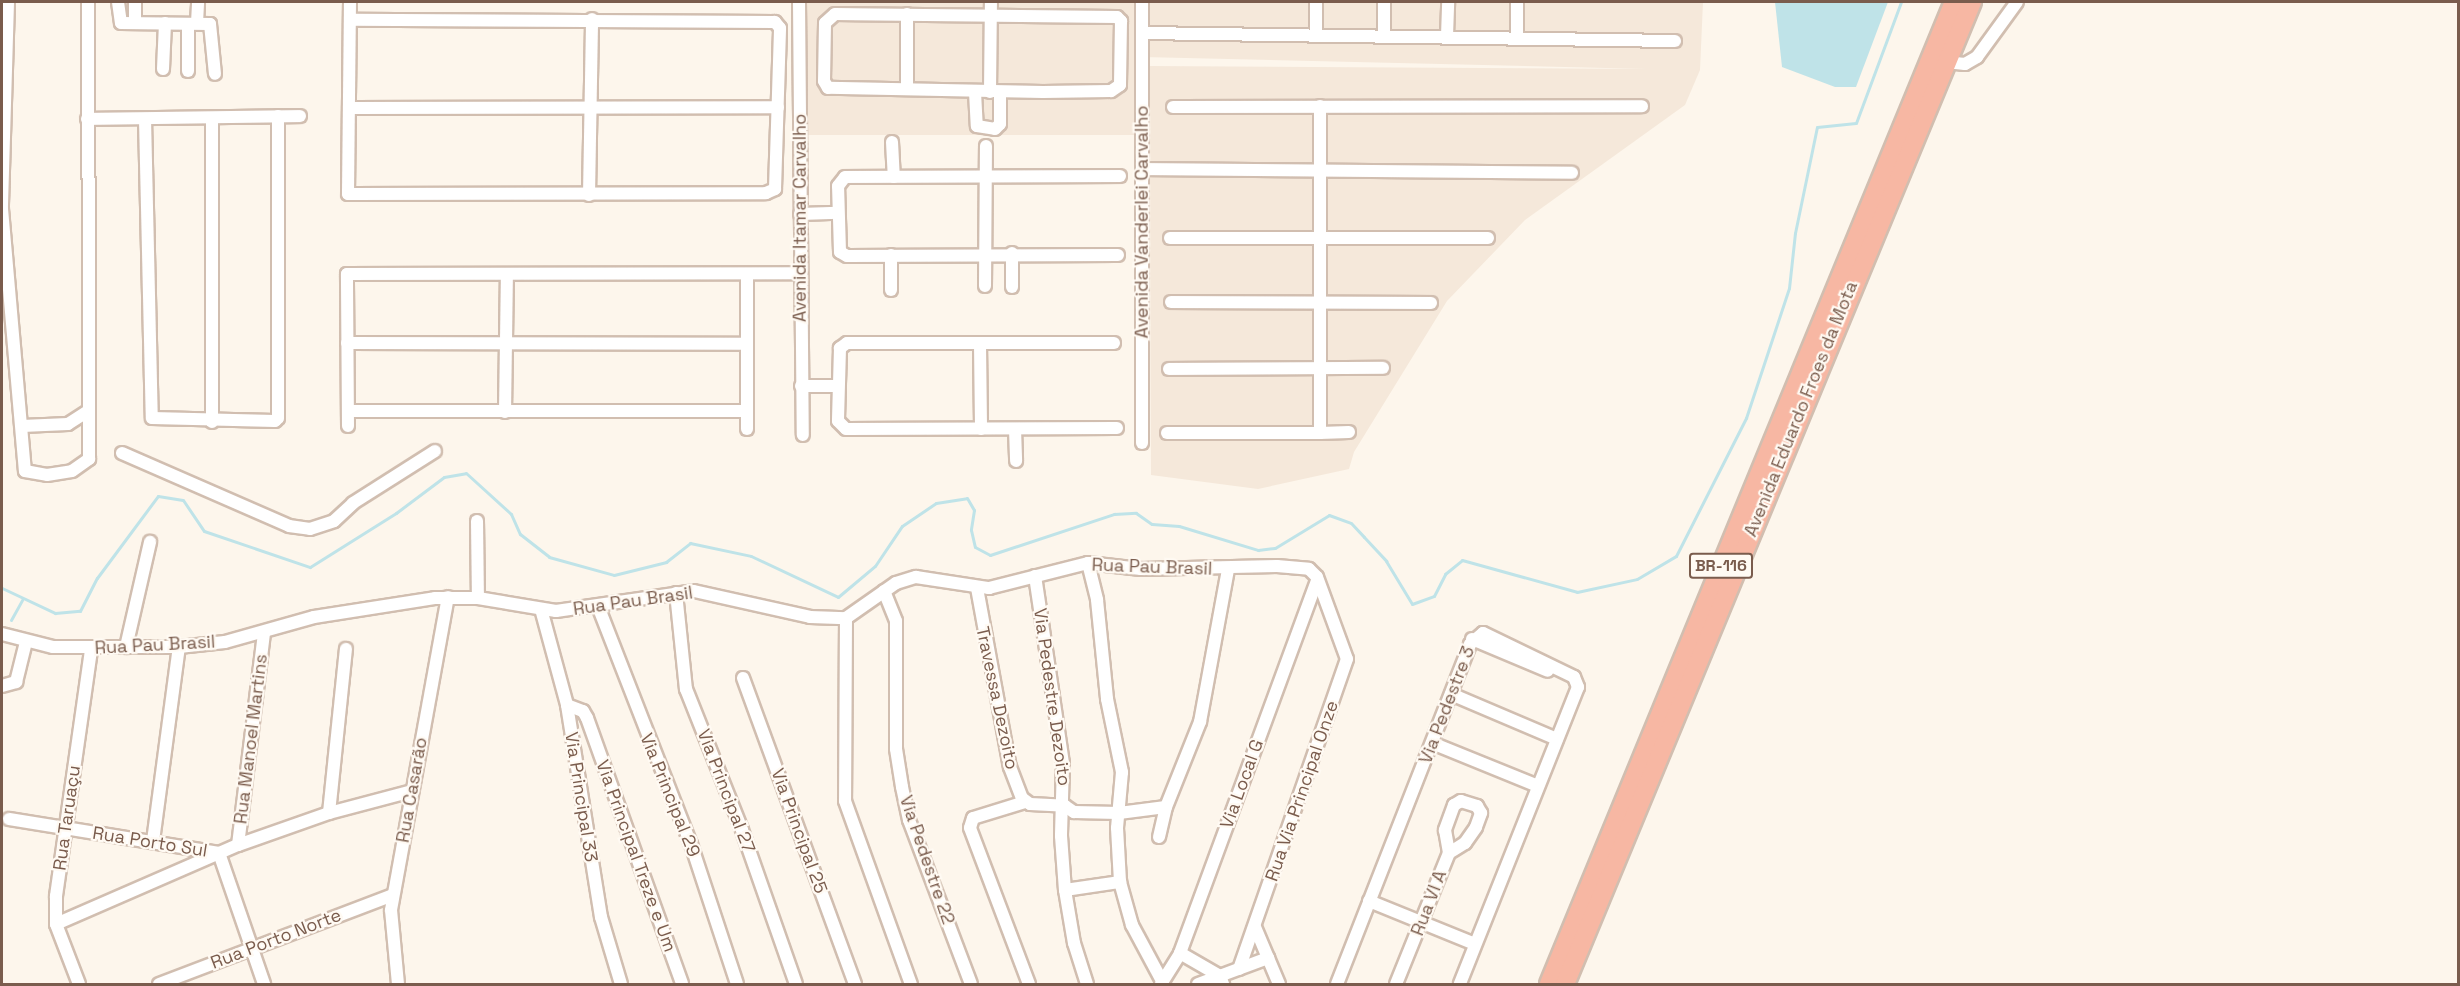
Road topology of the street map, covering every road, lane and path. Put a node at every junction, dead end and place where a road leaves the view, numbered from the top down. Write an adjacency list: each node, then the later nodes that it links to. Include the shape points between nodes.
1 (8, 2): 55 (street)
2 (88, 2): 43 (street)
3 (118, 2): 19 (street, via 118,21)
4 (135, 2): 19 (street)
5 (198, 2): 21 (street)
6 (350, 2): 18 (street)
7 (799, 2): 57 (street, Avenida Itamar Carvalho)
8 (1142, 2): 22 (street, Avenida Vanderlei Carvalho)
9 (1316, 2): 23 (street)
10 (1384, 2): 24 (street)
11 (1448, 2): 25 (street)
12 (1517, 2): 26 (street)
13 (2017, 2): 28 (street, via 1977,57 1965,64)
14 (1961, 6): 28 (highway, Avenida Eduardo Froes da Mota); 157 (highway, Avenida Eduardo Froes da Mota / BR-116, via 1893,147)
15 (991, 8): 16 (street); 34 (street); 34 (street, via 1114,16 1121,21 1120,82 1116,89)
16 (907, 14): 32 (street); 32 (street, via 829,17 825,23 824,81 828,88)
17 (592, 19): 18 (street); 37 (street); 38 (street, via 775,22 780,28)
18 (350, 20): 40 (street)
19 (135, 23): 20 (street)
20 (165, 23): 21 (street); 29 (street)
21 (192, 23): 30 (street); 31 (street, via 213,26)
22 (1142, 33): 23 (street); 48 (street, Avenida Vanderlei Carvalho)
23 (1316, 35): 24 (street)
24 (1384, 36): 25 (street)
25 (1447, 36): 26 (street)
26 (1517, 37): 27 (street)
27 (1675, 41)
28 (1946, 62): 157 (highway, Avenida Eduardo Froes da Mota)
29 (163, 69)
30 (188, 71)
31 (214, 74)
32 (907, 89): 33 (street)
33 (975, 92): 34 (street); 34 (street, via 977,126 995,129 1000,124)
34 (995, 92)
35 (1320, 106): 36 (street); 39 (street); 49 (street)
36 (1642, 106)
37 (590, 107): 38 (street); 40 (street); 54 (street)
38 (778, 107): 54 (street, via 776,185 771,192)
39 (1173, 107)
40 (350, 108): 54 (street, via 348,194)
41 (278, 116): 42 (street); 44 (street); 88 (street, via 278,419)
42 (300, 116)
43 (87, 118): 45 (street); 84 (street)
44 (212, 118): 45 (street); 88 (street)
45 (145, 119): 88 (street, via 150,415 156,421)
46 (892, 142): 52 (street)
47 (986, 146): 53 (street)
48 (1143, 170): 49 (street); 99 (street, Avenida Vanderlei Carvalho)
49 (1320, 171): 50 (street); 58 (street)
50 (1572, 172)
51 (1120, 176): 53 (street)
52 (894, 177): 53 (street); 56 (street, via 842,179 838,186)
53 (986, 178): 61 (street)
54 (589, 195)
55 (2, 209): 89 (street)
56 (838, 213): 57 (street); 63 (street, via 842,254)
57 (800, 214): 66 (street, Avenida Itamar Carvalho)
58 (1320, 235): 59 (street); 60 (street); 72 (street)
59 (1170, 238)
60 (1488, 238)
61 (985, 253): 62 (street); 63 (street); 68 (street)
62 (1012, 253): 64 (street); 69 (street)
63 (891, 255): 70 (street)
64 (1118, 255)
65 (747, 273): 66 (street); 67 (street); 77 (street)
66 (800, 273): 82 (street, Avenida Itamar Carvalho)
67 (507, 274): 74 (street); 75 (street, via 347,274)
68 (985, 286)
69 (1012, 287)
70 (891, 290)
71 (1171, 302): 72 (street)
72 (1321, 302): 73 (street); 81 (street)
73 (1431, 303)
74 (507, 341): 75 (street); 77 (street); 87 (street)
75 (347, 343): 85 (street)
76 (1114, 343): 78 (street)
77 (747, 344): 86 (street)
78 (980, 344): 83 (street, via 847,343 840,348); 92 (street)
79 (1383, 368): 81 (street)
80 (1170, 369): 81 (street)
81 (1321, 369): 97 (street)
82 (801, 386): 83 (street); 98 (street, Avenida Itamar Carvalho)
83 (838, 386): 92 (street, via 838,421 843,428)
84 (88, 411): 89 (street, via 68,424); 89 (street, via 89,459 61,474 26,471)
85 (348, 411): 87 (street); 90 (street)
86 (746, 411): 87 (street); 91 (street)
87 (505, 412)
88 (212, 422)
89 (22, 426)
90 (348, 426)
91 (747, 429)
92 (981, 429): 93 (street)
93 (1015, 429): 94 (street); 102 (street)
94 (1117, 429)
95 (1348, 432): 97 (street)
96 (1167, 433): 97 (street)
97 (1320, 433)
98 (803, 435)
99 (1142, 443)
100 (435, 451): 101 (street, via 353,503 334,521 310,529 289,526)
101 (122, 453)
102 (1016, 461)
103 (477, 521): 113 (street)
104 (150, 542): 120 (street)
105 (1088, 564): 106 (street, Rua Pau Brasil, via 1141,569); 107 (street, Rua Pau Brasil); 136 (street, via 1097,600 1107,699 1120,752)
106 (1228, 569): 108 (street, Rua Pau Brasil, via 1289,566 1309,569); 134 (street, via 1198,729)
107 (1035, 576): 109 (street, Rua Pau Brasil); 133 (street, Via Pedestre Dezoito, via 1064,763)
108 (1317, 581): 150 (street, Rua Via Principal Onze, via 1347,654); 153 (street, Via Local G)
109 (977, 588): 110 (street, Rua Pau Brasil, via 923,576 907,578); 132 (street, Travessa Dezoito, via 1010,767)
110 (884, 591): 116 (street, Rua Pau Brasil); 169 (street, Via Pedestre 22, via 896,621 896,749 907,809)
111 (676, 593): 114 (street, Rua Pau Brasil); 116 (street, Rua Pau Brasil, via 725,595 810,617); 166 (street, Via Principal 27, via 684,680)
112 (448, 597): 113 (street, Rua Pau Brasil); 117 (street, Rua Pau Brasil, via 314,617); 131 (street, Rua Casarão)
113 (478, 598): 115 (street, Rua Pau Brasil)
114 (598, 606): 115 (street, Rua Pau Brasil); 165 (street, Via Principal 29, via 623,680 691,844)
115 (541, 609): 127 (street, Via Principal 33)
116 (846, 618): 168 (street, via 845,801)
117 (264, 633): 121 (street, Rua Pau Brasil); 141 (street, Rua Manoel Martins)
118 (2, 634): 119 (street, Rua Pau Brasil)
119 (26, 642): 122 (street, Rua Pau Brasil); 125 (street, via 16,682)
120 (126, 647): 121 (street, Rua Pau Brasil); 122 (street, Rua Pau Brasil)
121 (179, 647): 140 (street)
122 (91, 649): 138 (street, Rua Taruaçu)
123 (346, 649): 135 (street)
124 (743, 678): 167 (street, Via Principal 25)
125 (2, 686)
126 (1451, 694): 128 (street); 128 (street, Via Pedestre 3, via 1472,639 1479,633 1494,635 1574,677 1578,684); 129 (street, Via Pedestre 3)
127 (567, 705): 163 (street, Via Principal 33, via 601,917); 164 (street, Via Principal Treze e Um, via 583,711 587,718)
128 (1557, 739): 130 (street, Via Pedestre 3)
129 (1432, 743): 130 (street); 147 (street, Via Pedestre 3)
130 (1538, 786): 151 (street, Via Pedestre 3)
131 (412, 791): 135 (street); 146 (street, Rua Casarão)
132 (1025, 802): 133 (street); 170 (street, via 973,818 970,828)
133 (1065, 806): 136 (street, via 1074,812); 145 (street, Via Pedestre Dezoito, via 1061,836)
134 (1166, 807): 136 (street); 139 (street)
135 (329, 813): 141 (street)
136 (1119, 813): 144 (street)
137 (9, 819): 138 (street, Rua Porto Sul)
138 (64, 828): 140 (street, Rua Porto Sul); 148 (street, Rua Taruaçu)
139 (1159, 837)
140 (153, 841): 142 (street, Rua Porto Sul)
141 (238, 845): 142 (street)
142 (219, 853): 148 (street); 152 (street)
143 (1449, 853): 143 (street, Rua VI A, via 1465,843 1480,818 1479,808 1457,802 1444,837); 149 (street, Rua VI A)
144 (1120, 882): 145 (street); 158 (street, via 1132,926)
145 (1065, 890): 171 (street, Via Pedestre Dezoito, via 1074,943)
146 (393, 895): 152 (street, Rua Porto Norte); 162 (street, Rua Casarão, via 390,934)
147 (1369, 901): 149 (street); 174 (street, Via Pedestre 3)
148 (56, 924): 159 (street, Rua Taruaçu)
149 (1421, 924): 151 (street); 175 (street, Rua VI A)
150 (1255, 927): 154 (street); 155 (street, Rua Via Principal Onze)
151 (1475, 944): 176 (street, Via Pedestre 3)
152 (252, 947): 160 (street, Rua Porto Norte); 161 (street)
153 (1180, 953): 156 (street); 158 (street, Via Local G)
154 (1268, 958): 155 (street); 173 (street)
155 (1239, 969): 156 (street)
156 (1221, 980): 172 (street)
157 (1552, 982)
158 (1161, 983)
159 (80, 984)
160 (159, 984)
161 (264, 984)
162 (398, 984)
163 (621, 984)
164 (682, 984)
165 (737, 984)
166 (796, 984)
167 (855, 984)
168 (911, 984)
169 (971, 984)
170 (1029, 984)
171 (1087, 984)
172 (1198, 984)
173 (1279, 984)
174 (1337, 984)
175 (1396, 984)
176 (1460, 984)

